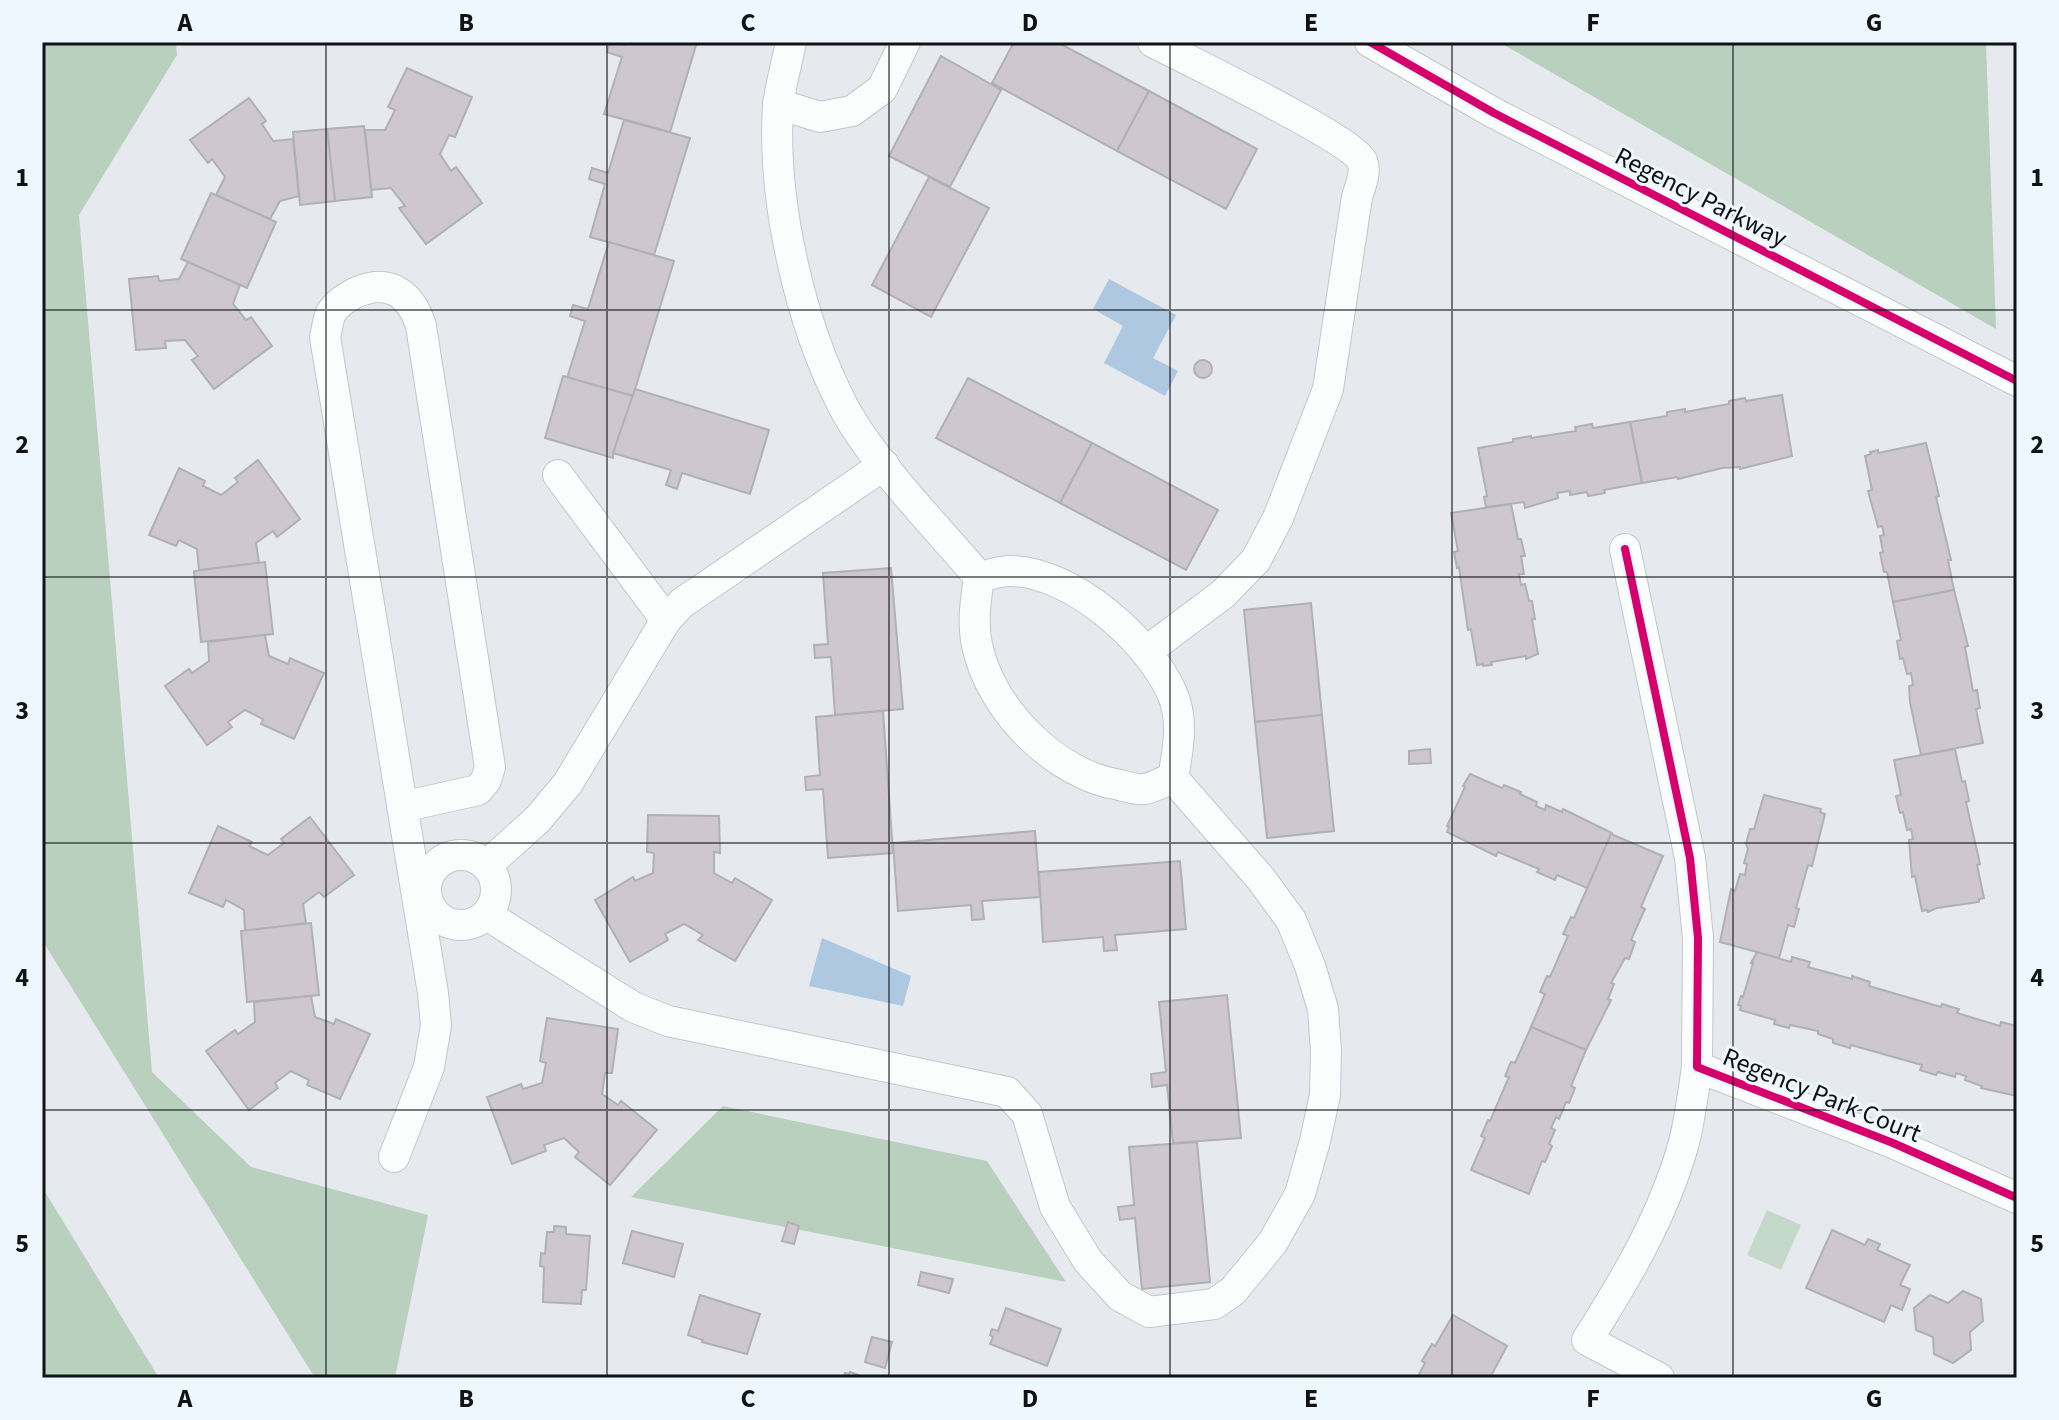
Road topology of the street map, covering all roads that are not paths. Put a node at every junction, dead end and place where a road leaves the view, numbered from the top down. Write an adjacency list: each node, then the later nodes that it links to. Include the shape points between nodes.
1 (791, 42): 5 (street)
2 (905, 42): 5 (street, via 882,89 852,111 820,117)
3 (1153, 42): 12 (street, via 1328,135 1362,161 1363,176 1328,389 1278,518 1256,560 1223,594)
4 (1370, 42): 6 (street, Regency Parkway, via 1494,113)
5 (778, 104): 7 (street, via 777,167 789,245 812,332 844,407)
6 (2017, 381)
7 (884, 465): 10 (street); 11 (street, via 682,603)
8 (558, 475): 11 (street)
9 (1625, 549): 18 (street, Regency Park Court, via 1690,858 1698,938)
10 (979, 577): 12 (street, via 1009,570 1042,576 1108,614); 13 (street, via 977,645 990,681 1037,745 1104,783 1144,789)
11 (666, 620): 15 (street, via 568,783)
12 (1147, 651): 13 (street, via 1173,694 1180,742)
13 (1173, 778): 17 (street, via 1291,920 1323,1009 1325,1095 1300,1194 1252,1271 1214,1304 1149,1312 1120,1296 1088,1261 1055,1207 1027,1114 1007,1092 668,1021 633,1007)
14 (402, 807): 14 (street, via 325,337 330,314 342,300 384,286 402,293 416,307 421,326 490,767 478,790); 16 (street)
15 (487, 865): 16 (street, via 467,855 445,858 429,874); 17 (street, via 496,900)
16 (421, 897): 17 (street, via 439,919 464,927); 19 (street, via 436,1025 429,1067)
17 (487, 915)
18 (1697, 1067): 20 (street, Regency Park Court); 21 (street, Regency Park Court, via 1683,1146 1652,1228 1587,1340)
19 (394, 1157)
20 (2017, 1198)
21 (1659, 1378)

